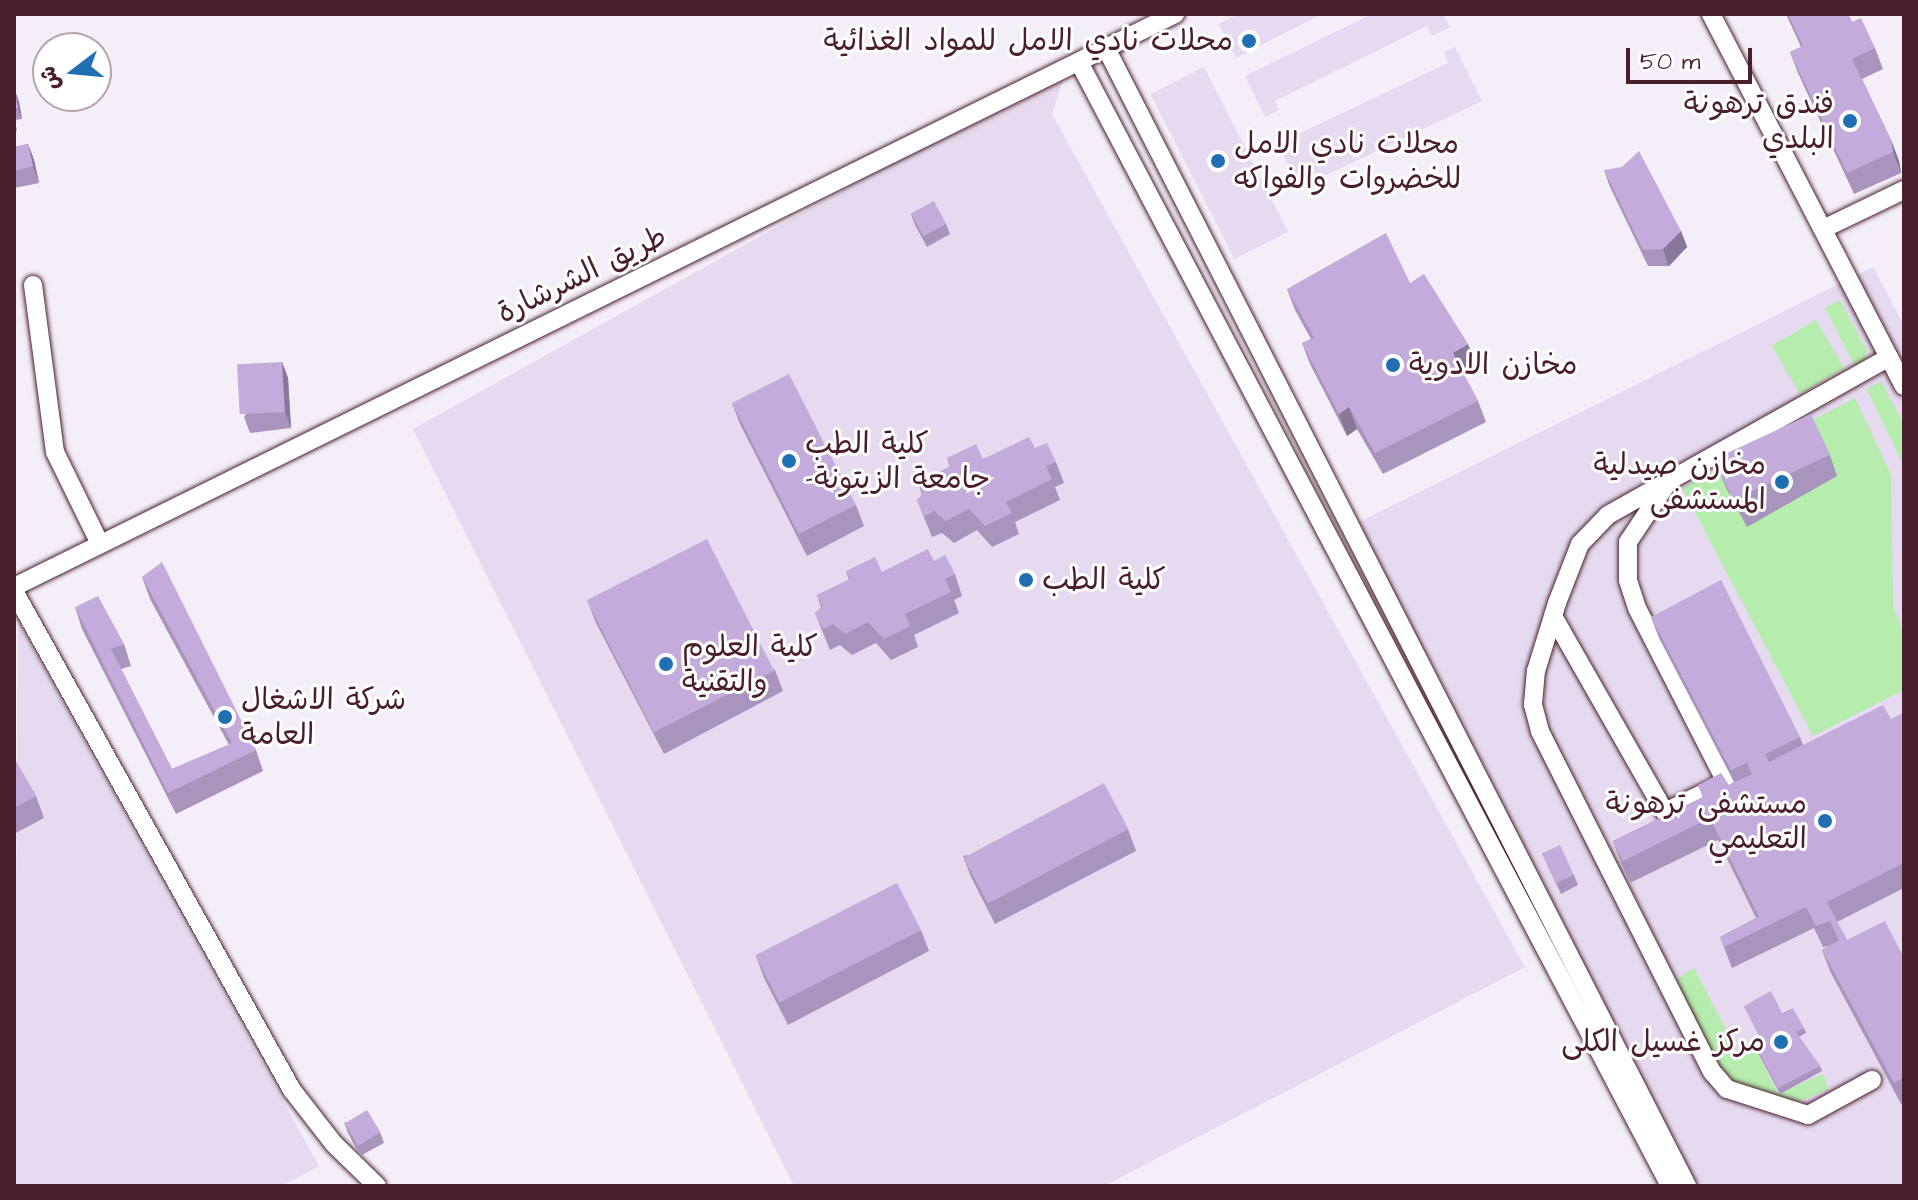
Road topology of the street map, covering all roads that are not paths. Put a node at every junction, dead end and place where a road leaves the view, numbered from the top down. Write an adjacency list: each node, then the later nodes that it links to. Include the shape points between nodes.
1 (1175, 14): 3 (street, طريق الشرشارة)
2 (1711, 14): 6 (street)
3 (1106, 48): 4 (street, طريق الشرشارة); 17 (street)
4 (1079, 62): 11 (street, طريق الشرشارة); 16 (street)
5 (1904, 190): 6 (street)
6 (1823, 229): 8 (street)
7 (33, 285): 11 (street, via 55,452)
8 (1889, 357): 9 (street); 10 (street)
9 (1904, 386)
10 (1667, 484): 13 (street, via 1608,515 1580,544); 13 (street, via 1628,542 1628,580 1637,608 1726,782 1665,812)
11 (100, 544): 12 (street, طريق الشرشارة)
12 (14, 589): 15 (street, via 292,1090 334,1144)
13 (1553, 616): 14 (street, via 1536,671 1533,704 1540,731 1712,1072 1745,1099 1808,1115)
14 (1872, 1080)
15 (377, 1186)
16 (1670, 1186)
17 (1687, 1186)

